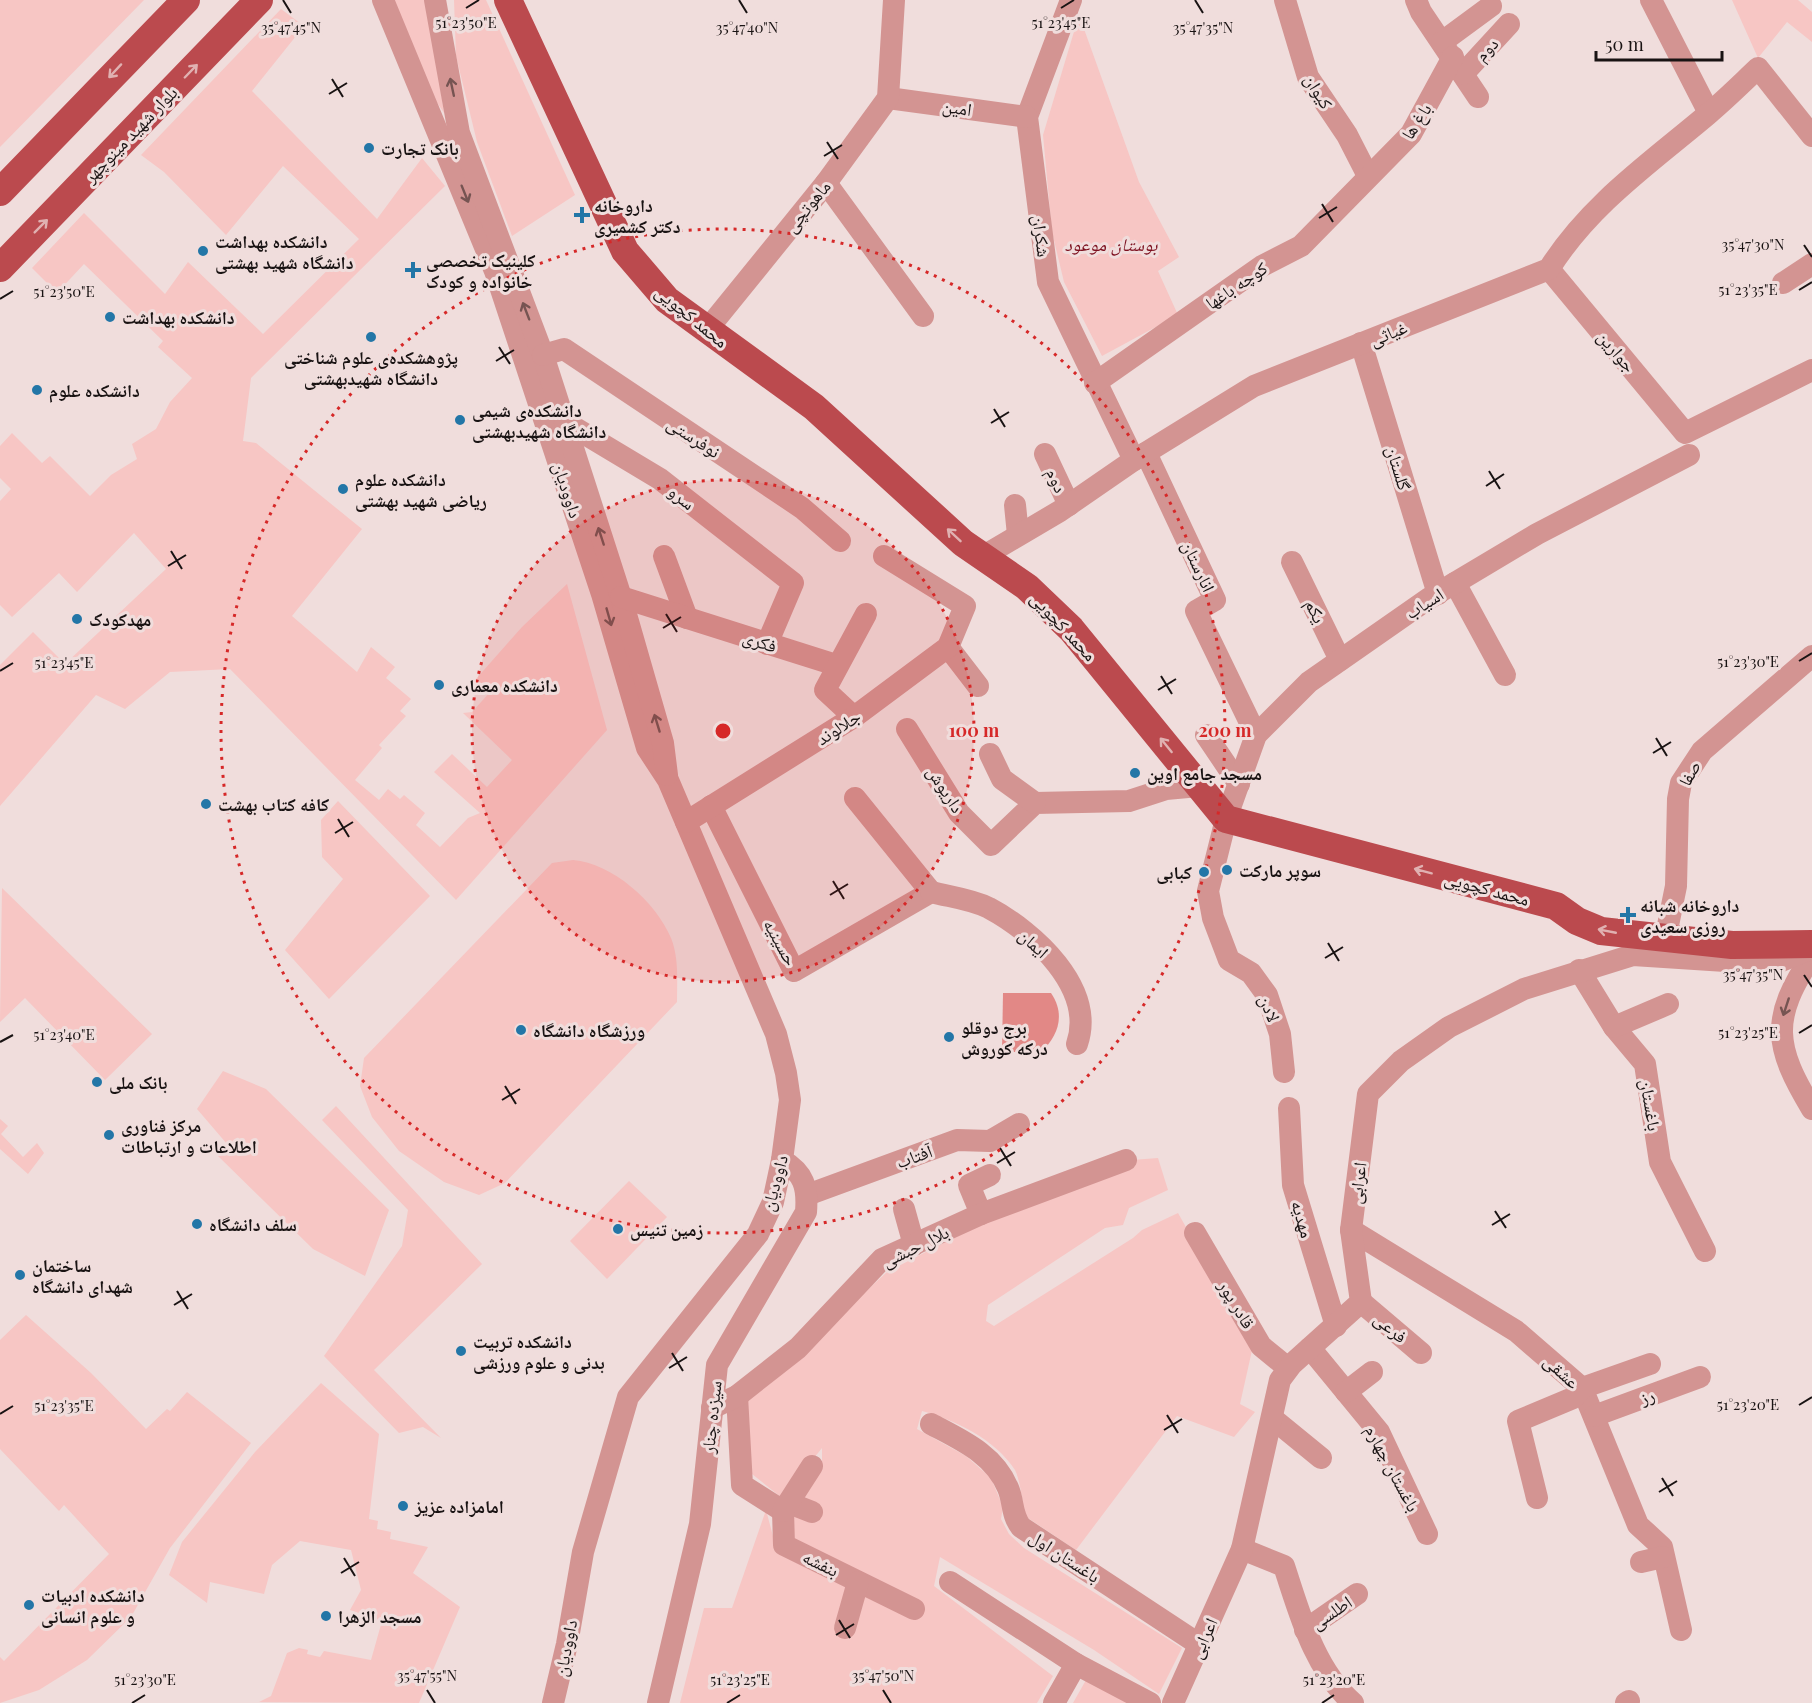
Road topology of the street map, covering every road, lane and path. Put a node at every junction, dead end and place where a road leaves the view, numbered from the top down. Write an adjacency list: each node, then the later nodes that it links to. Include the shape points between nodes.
1 (186, 0): 22 (main road, one-way to 22)
2 (259, 0): 24 (main road, بلوار شهید مینوچهر, one-way to 2)
3 (383, 0): 18 (street, داوودیان)
4 (435, 0): 18 (street, داوودیان, one-way to 4)
5 (508, 0): 28 (main road, محمد کچویی, via 625,251 667,300)
6 (894, 0): 15 (street)
7 (1071, 0): 17 (street, شکران)
8 (1285, 0): 20 (street, کیوان, via 1308,77 1347,135)
9 (1416, 0): 13 (street)
10 (1651, 0): 16 (street)
11 (1491, 6): 13 (street)
12 (1509, 24): 13 (street, دوم)
13 (1453, 57): 14 (street); 20 (street, باغ ها, via 1411,134)
14 (1478, 97)
15 (888, 98): 17 (street, امین); 21 (street, ماهوتچی)
16 (1709, 114): 19 (street, via 1758,68); 25 (street, via 1591,213 1567,240)
17 (1027, 117): 32 (street, شکران, via 1048,282)
18 (451, 136): 30 (street, داوودیان, one-way to 18); 61 (street, داوودیان, one-way to 61, via 602,594 647,748)
19 (1812, 136)
20 (1368, 176): 32 (street, کوچه باغها, via 1301,246 1262,266)
21 (826, 183): 27 (street); 28 (street, ماهوتچی)
22 (0, 192)
23 (1812, 264): 26 (street)
24 (0, 268)
25 (1550, 269): 29 (street, غیاثی); 34 (street, جوارین)
26 (1783, 283)
27 (923, 316)
28 (706, 331): 43 (main road, محمد کچویی, one-way to 28, via 814,407)
29 (1361, 343): 36 (street, غیاثی, via 1254,386); 45 (street, گلستان)
30 (543, 355): 33 (street, داوودیان); 40 (street, نوفرستی, via 564,349 802,508)
31 (1812, 370): 34 (street, اسیاب)
32 (1095, 383): 36 (street, شکران)
33 (565, 422): 46 (street, داوودیان, one-way to 33); 49 (street, سرو, via 651,473 793,584)
34 (1687, 444): 45 (street, اسیاب)
35 (1045, 454): 38 (street, دوم)
36 (1140, 457): 38 (street, غیاثی); 59 (street, انارستان, via 1215,600 1196,611)
37 (1015, 505): 39 (street)
38 (1069, 505): 39 (street, غیاثی)
39 (1018, 535): 43 (street, غیاثی)
40 (840, 541)
41 (664, 556): 48 (street)
42 (884, 556): 50 (street, via 965,606)
43 (982, 557): 63 (main road, محمد کچویی, one-way to 43, via 1123,684 1027,587)
44 (1292, 562): 52 (street, یکم)
45 (1447, 588): 52 (street, اسیاب); 54 (street, گلستان)
46 (621, 597): 48 (street, فکری); 61 (street, داوودیان, one-way to 46, via 663,743)
47 (866, 614): 53 (street)
48 (687, 618): 49 (street, فکری)
49 (767, 644): 53 (street, فکری)
50 (948, 647): 55 (street); 56 (street, جلالوند)
51 (1812, 656): 70 (street, صفا, via 1702,750 1681,783 1676,886)
52 (1340, 660): 59 (street, اسیاب, via 1308,682)
53 (836, 665): 56 (street, via 825,690)
54 (1505, 675)
55 (978, 686)
56 (854, 717): 66 (street, جلالوند)
57 (907, 729): 65 (street, داریوش, via 959,813 991,844)
58 (1206, 735): 62 (street)
59 (1256, 735): 62 (street, اسیاب)
60 (990, 754): 65 (street, via 1002,779)
61 (668, 780): 68 (street, داوودیان)
62 (1239, 784): 67 (street, اسیاب)
63 (1198, 786): 65 (street, via 1166,789 1129,801); 67 (main road, محمد کچویی)
64 (855, 798): 69 (street)
65 (1035, 803)
66 (711, 806): 68 (street, جلالوند); 69 (street, حسینیه, via 794,971)
67 (1226, 819): 70 (main road, محمد کچویی, one-way to 67, via 1601,931 1556,906); 77 (street, لادن, via 1208,891 1214,918 1228,960 1251,974 1267,995 1280,1034)
68 (686, 822): 81 (street, داوودیان, via 776,1034 790,1100)
69 (931, 892): 76 (street, ایمان, via 987,908 1044,948 1079,1005 1082,1026)
70 (1665, 940): 71 (main road, محمد کچویی)
71 (1812, 946): 73 (street, اعرابی, via 1781,961 1633,955)
72 (1812, 956): 79 (street, one-way to 79, via 1793,985 1782,1015 1781,1044 1792,1076)
73 (1579, 970): 75 (street, باغستان); 87 (street, اعرابی, via 1524,989 1449,1027 1401,1061 1368,1094)
74 (1668, 1004): 75 (street)
75 (1614, 1027): 90 (street, باغستان, via 1645,1064 1660,1162)
76 (1077, 1044)
77 (1284, 1072)
78 (1289, 1108): 92 (street, مهدیه, via 1293,1185)
79 (1812, 1109)
80 (1019, 1124): 84 (street, آفتاب, via 990,1141 957,1140)
81 (782, 1160): 84 (street, via 795,1168 806,1184); 115 (street, داوودیان, via 773,1202 758,1234 628,1397 590,1525)
82 (1126, 1160): 86 (street, بلال حبشی)
83 (990, 1175): 86 (street, via 969,1185)
84 (807, 1195): 102 (street, سیزده چنار, via 806,1212 798,1229 717,1365)
85 (904, 1209): 89 (street)
86 (981, 1214): 89 (street, بلال حبشی)
87 (1351, 1230): 91 (street, اعرابی); 99 (street, عشقی, via 1516,1331)
88 (1195, 1233): 96 (street, قادر پور, via 1261,1346)
89 (914, 1245): 101 (street, بلال حبشی, via 882,1259 798,1348)
90 (1705, 1251)
91 (1361, 1302): 92 (street, اعرابی); 94 (street, فرعی)
92 (1336, 1326): 93 (street, اعرابی)
93 (1310, 1348): 96 (street, اعرابی); 100 (street, باغستان چهارم)
94 (1421, 1353)
95 (1650, 1364): 99 (street)
96 (1288, 1368): 104 (street, اعرابی, via 1280,1380)
97 (1372, 1372): 100 (street)
98 (1700, 1377): 103 (street, رز)
99 (1582, 1388): 103 (street, عشقی); 108 (street, via 1573,1398 1518,1421)
100 (1346, 1392): 111 (street, باغستان چهارم, via 1379,1432)
101 (737, 1396): 102 (street, بلال حبشی); 109 (street, via 741,1485)
102 (712, 1408): 125 (street, سیزده چنار, via 700,1524)
103 (1594, 1416): 120 (street, عشقی, via 1638,1525 1662,1547 1652,1559)
104 (1272, 1418): 106 (street); 112 (street, اعرابی)
105 (931, 1424): 121 (street, باغستان اول, via 989,1458 1006,1484 1014,1519 1021,1527)
106 (1321, 1458)
107 (812, 1466): 109 (street)
108 (1537, 1498)
109 (786, 1507): 110 (street); 113 (street, بنفشه, via 784,1545)
110 (812, 1512)
111 (1427, 1534)
112 (1242, 1549): 119 (street, via 1284,1566); 121 (street, اعرابی)
113 (858, 1581): 117 (street, بنفشه); 118 (street)
114 (950, 1582): 122 (street)
115 (575, 1592): 123 (street, داوودیان); 124 (street, داوودیان, via 580,1653)
116 (1357, 1594): 119 (street, اطلسی)
117 (915, 1609)
118 (845, 1628)
119 (1305, 1629): 129 (street, via 1336,1688)
120 (1681, 1629)
121 (1200, 1645): 128 (street, اعرابی)
122 (1076, 1664): 126 (street); 127 (street)
123 (553, 1703)
124 (569, 1703)
125 (658, 1703)
126 (1054, 1703)
127 (1150, 1703)
128 (1173, 1703)
129 (1353, 1703)

